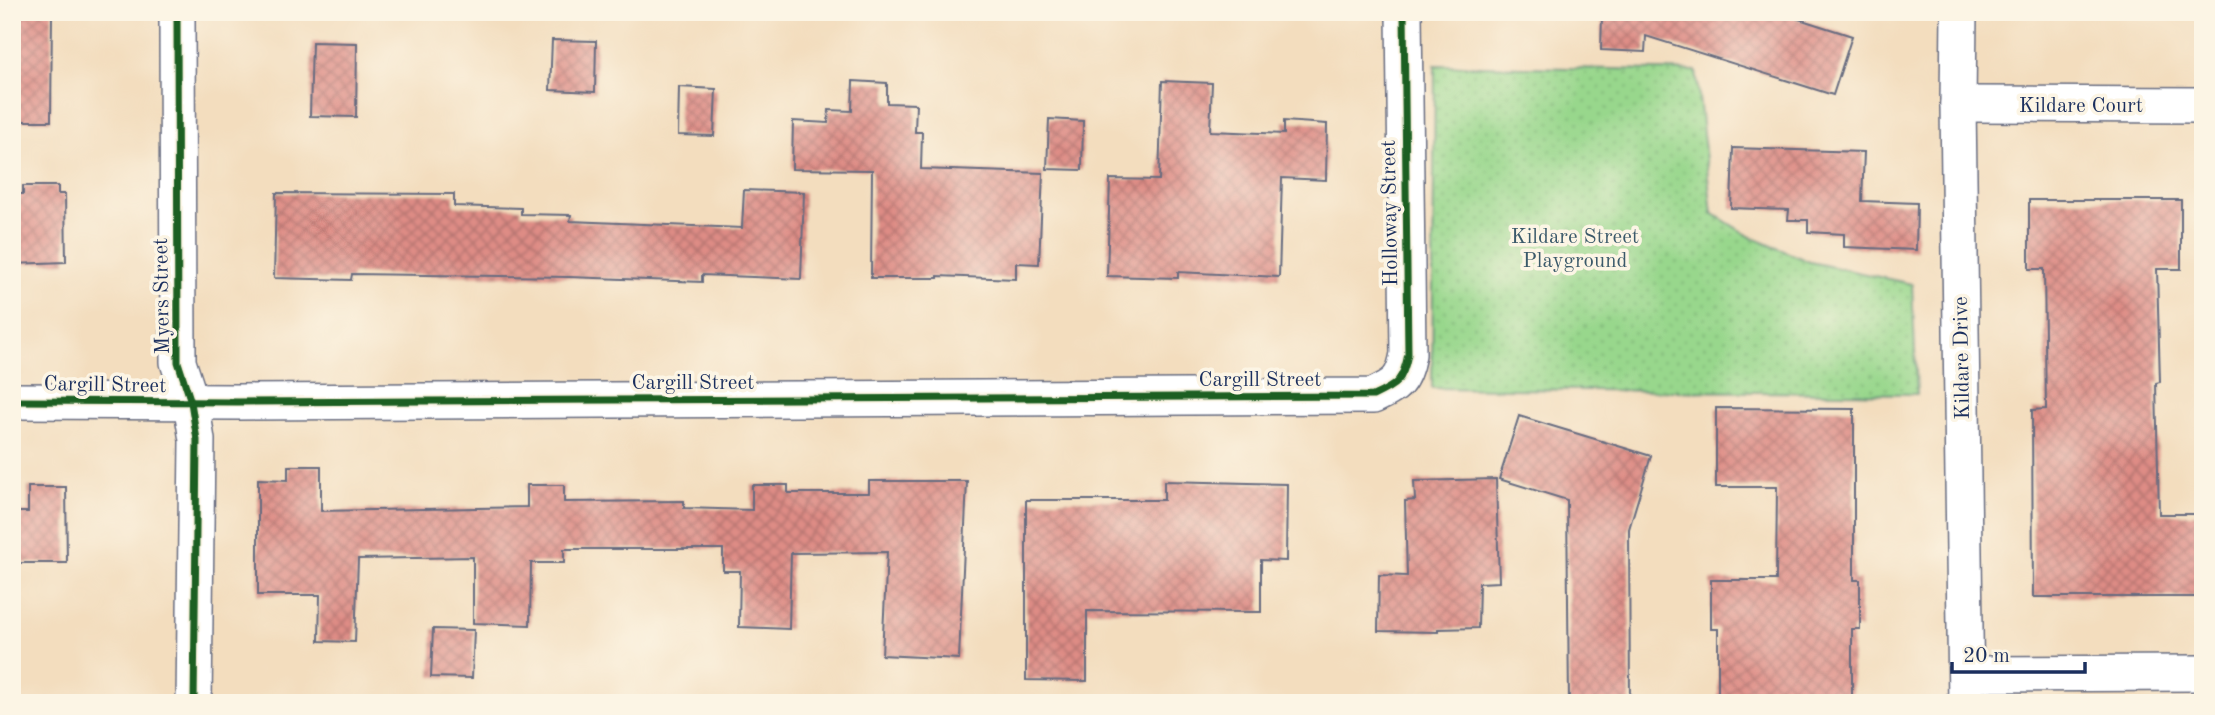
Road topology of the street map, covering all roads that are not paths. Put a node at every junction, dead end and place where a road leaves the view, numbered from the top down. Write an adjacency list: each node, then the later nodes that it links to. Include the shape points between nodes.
1 (177, 12): 8 (street, Myers Street, via 178,362)
2 (1404, 12): 6 (street, Holloway Street, via 1408,354 1405,371 1394,386)
3 (1959, 12): 4 (street, Kildare Drive)
4 (1958, 104): 5 (street, Kildare Court); 10 (street, Kildare Drive)
5 (2203, 105)
6 (1373, 396): 8 (street, Cargill Street)
7 (12, 401): 8 (street, Cargill Street)
8 (191, 402): 11 (street, Myers Street, via 197,440)
9 (2203, 673): 10 (street)
10 (1965, 688)
11 (194, 703)

